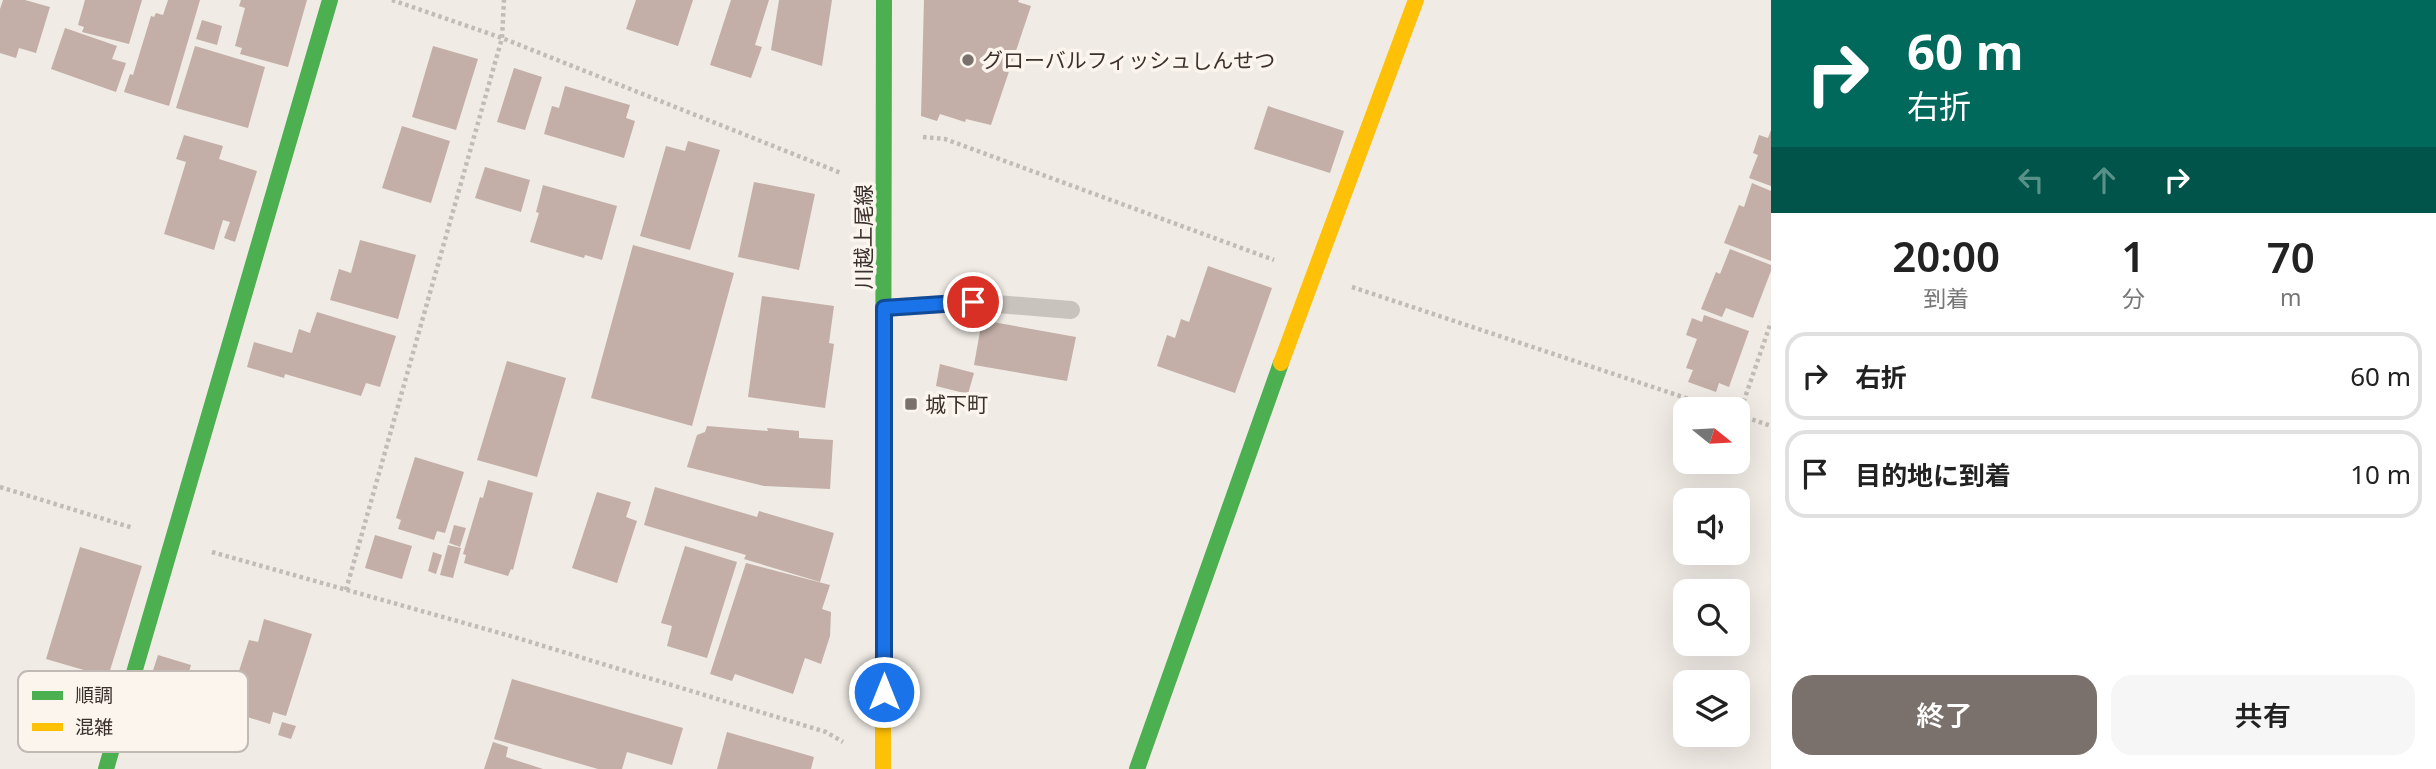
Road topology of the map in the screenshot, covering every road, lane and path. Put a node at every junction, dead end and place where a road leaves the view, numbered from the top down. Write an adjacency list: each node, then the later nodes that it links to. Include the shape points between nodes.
1 (330, 0): 15 (street)
2 (392, 0): 6 (path)
3 (505, 0): 6 (path)
4 (884, 0): 7 (street, 川越上尾線)
5 (1416, 0): 22 (street, via 1313,274)
6 (502, 38): 7 (path); 16 (path)
7 (884, 190): 8 (street, 川越上尾線)
8 (884, 308): 9 (lane, via 973,302); 21 (street, 川越上尾線)
9 (1071, 310)
10 (1771, 322): 11 (path)
11 (1744, 397)
12 (1750, 419): 13 (path)
13 (1771, 426)
14 (0, 487): 15 (path)
15 (173, 541): 16 (path); 17 (street)
16 (346, 590): 18 (path, via 813,728)
17 (135, 671)
18 (845, 743)
19 (111, 752): 20 (street)
20 (106, 769)
21 (884, 769)
22 (1138, 769)

